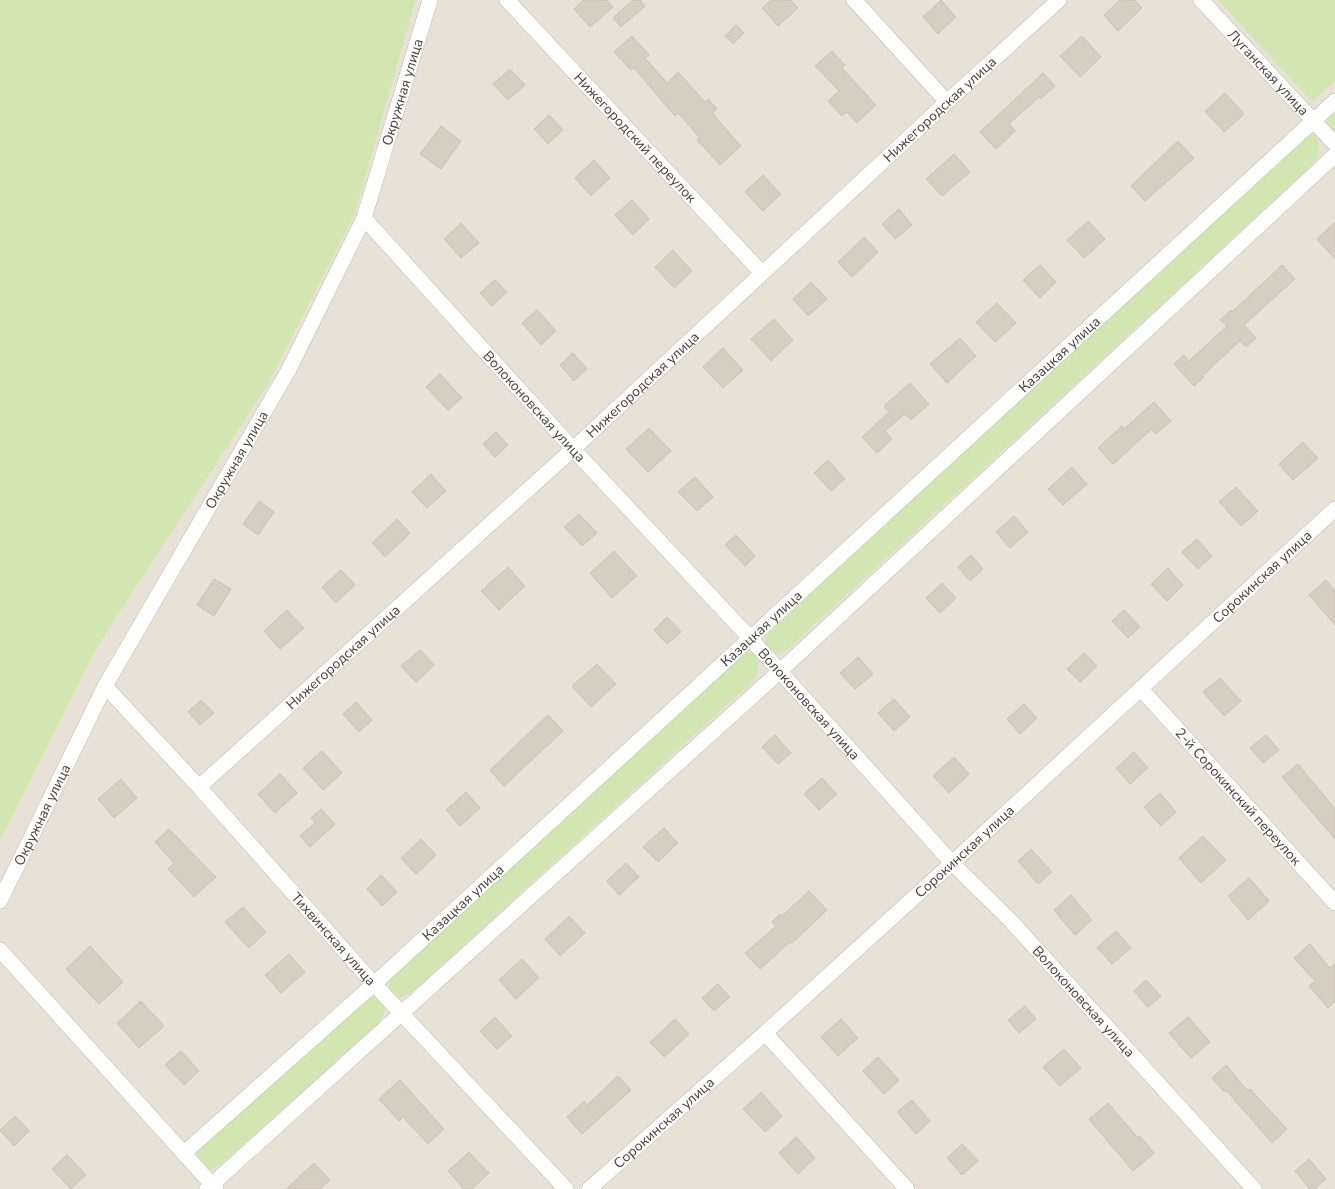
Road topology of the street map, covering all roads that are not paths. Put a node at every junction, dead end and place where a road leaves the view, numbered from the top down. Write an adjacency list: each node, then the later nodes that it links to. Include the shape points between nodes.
1 (430, 0): 11 (street, Окружная улица)
2 (507, 0): 12 (street, Нижегородский переулок)
3 (854, 0): 7 (street)
4 (1059, 0): 7 (street, Нижегородская улица)
5 (1201, 0): 8 (street, Луганская улица)
6 (1335, 101): 8 (street, Казацкая улица)
7 (947, 102): 12 (street, Нижегородская улица)
8 (1313, 120): 9 (street, Луганская улица); 15 (street, Казацкая улица)
9 (1335, 144)
10 (1335, 155): 16 (street)
11 (364, 218): 13 (street, Волоконовская улица); 17 (street, Окружная улица, via 288,371)
12 (762, 274): 13 (street, Нижегородская улица)
13 (573, 449): 15 (street, Волоконовская улица); 19 (street, Нижегородская улица)
14 (1332, 518): 18 (street, Сорокинская улица)
15 (750, 638): 16 (street, Волоконовская улица); 24 (street, Казацкая улица)
16 (779, 672): 20 (street, Волоконовская улица); 25 (street)
17 (105, 686): 19 (street, Тихвинская улица); 21 (street, Окружная улица)
18 (1141, 689): 20 (street, Сорокинская улица); 22 (street, 2-й Сорокинский переулок)
19 (199, 787): 24 (street, Тихвинская улица)
20 (952, 863): 26 (street, Сорокинская улица); 32 (street, Волоконовская улица, via 1010,920)
21 (0, 901)
22 (1335, 903)
23 (0, 950): 27 (street)
24 (374, 984): 25 (street, Тихвинская улица); 27 (street, Казацкая улица)
25 (401, 1013): 28 (street); 29 (street, Тихвинская улица)
26 (764, 1033): 30 (street, Сорокинская улица); 31 (street)
27 (184, 1153): 28 (street)
28 (212, 1188)
29 (566, 1189)
30 (588, 1189)
31 (907, 1189)
32 (1254, 1189)

